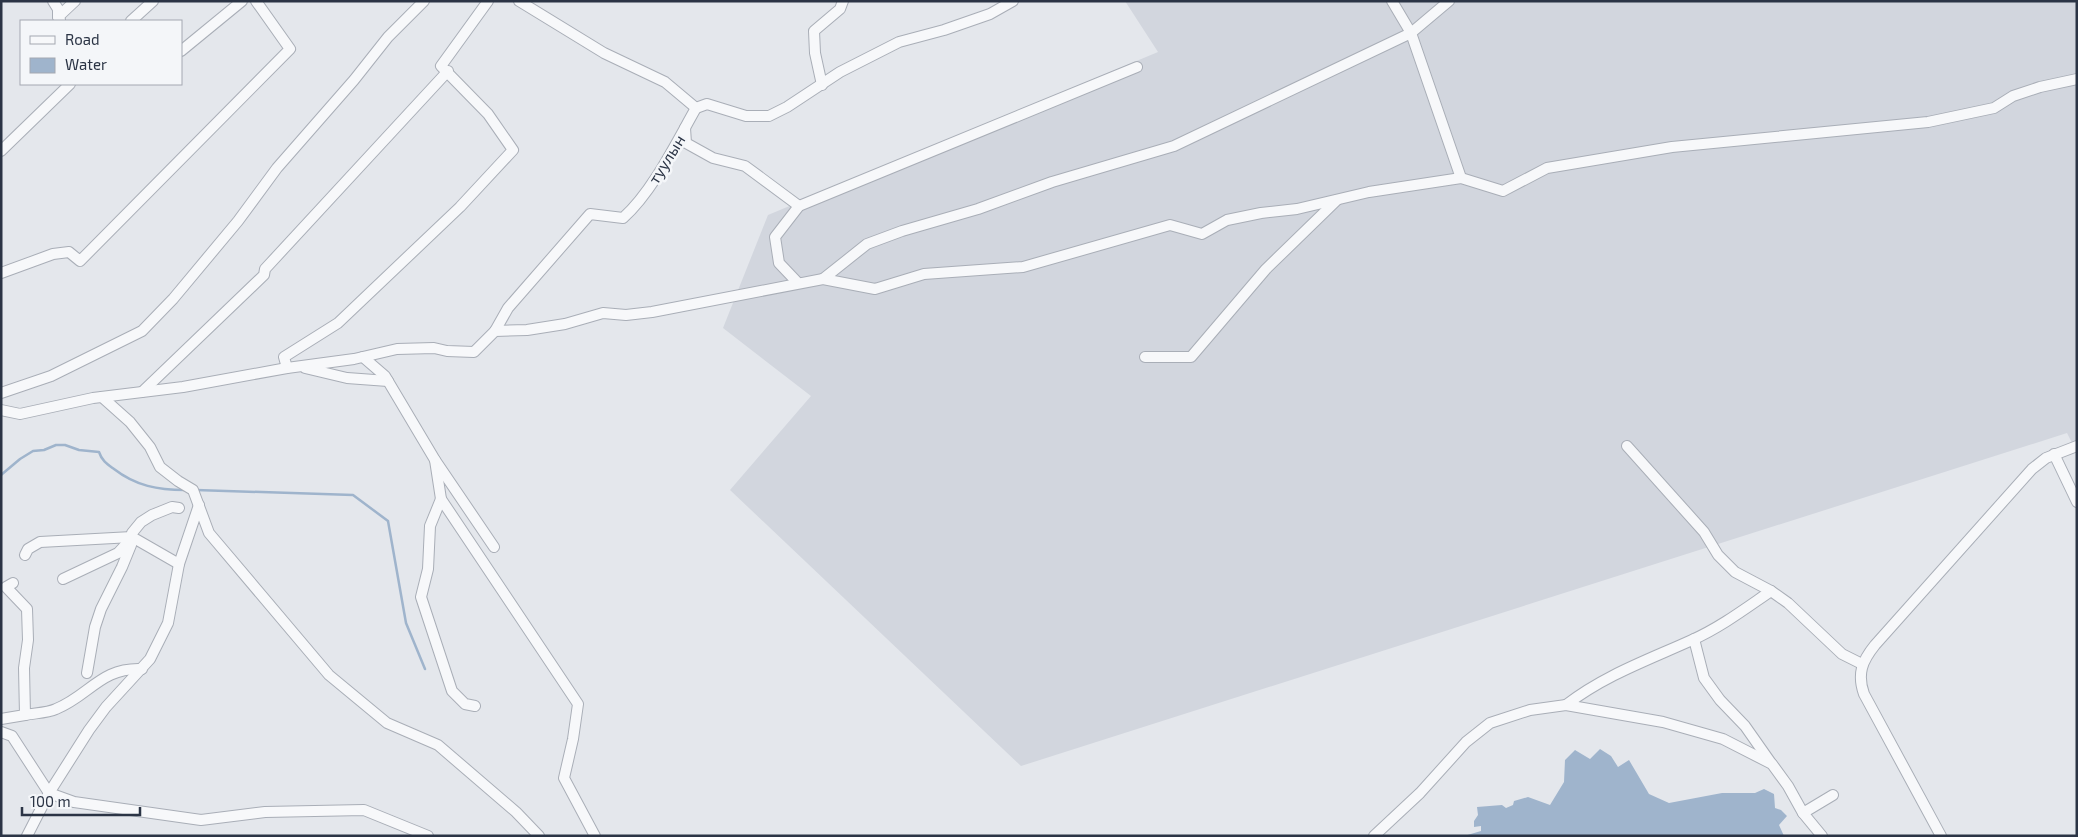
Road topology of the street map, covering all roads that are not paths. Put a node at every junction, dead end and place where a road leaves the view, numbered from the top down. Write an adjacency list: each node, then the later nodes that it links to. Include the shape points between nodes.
1 (52, 1): 13 (street, via 58,9)
2 (75, 1): 13 (street)
3 (152, 1): 14 (street)
4 (242, 1): 16 (street)
5 (256, 1): 28 (street, via 290,50 80,261 69,252 53,254)
6 (424, 1): 36 (street, via 388,37 277,168 240,220 142,331 51,376)
7 (488, 1): 18 (street, via 441,66)
8 (519, 1): 22 (street, via 604,53 665,82)
9 (843, 1): 20 (street, via 840,9 814,31)
10 (1013, 1): 20 (street, via 981,18 899,42)
11 (1392, 1): 15 (street)
12 (1449, 1): 15 (street)
13 (59, 19)
14 (132, 20)
15 (1411, 33): 25 (street); 29 (street, via 1174,146 1052,182 867,244)
16 (182, 50)
17 (1137, 68): 27 (street)
18 (448, 71): 34 (street, via 488,114 513,150 460,207 338,323 284,357); 37 (street, via 265,269 264,275)
19 (2077, 79): 25 (street, via 2014,96 1994,108 1928,122 1672,147 1547,168 1503,191)
20 (822, 84): 22 (street, via 769,116 746,116 707,104)
21 (69, 85): 24 (street)
22 (696, 108): 23 (street, туулын)
23 (685, 128): 27 (street, via 686,143 713,158 745,166); 31 (street, туулын, via 634,208 623,218 590,214 508,308)
24 (1, 151)
25 (1461, 178): 26 (street)
26 (1337, 200): 29 (street, via 1228,220 1202,234 1170,225 1023,267 924,274 875,289); 33 (street, via 1266,269 1191,357)
27 (799, 206): 30 (street, via 775,237 779,263)
28 (1, 273)
29 (823, 279): 30 (street)
30 (798, 283): 31 (street, via 652,312 603,313 565,324)
31 (495, 331): 32 (street, via 474,352 406,348)
32 (363, 357): 34 (street); 35 (street)
33 (1145, 357)
34 (292, 367): 35 (street, via 347,378); 37 (street)
35 (388, 381): 43 (street)
36 (1, 392)
37 (142, 392): 38 (street)
38 (102, 397): 39 (street, via 20,414); 46 (street, via 130,422 150,447 160,467 193,490)
39 (1, 410)
40 (1627, 446): 54 (street, via 1704,532 1718,555 1735,572)
41 (2077, 446): 42 (street)
42 (2054, 454): 45 (street); 56 (street, via 2026,475 1875,644)
43 (435, 460): 44 (street); 49 (street)
44 (441, 499): 60 (street, via 430,526 428,569 421,597 452,691 466,704); 71 (street, via 578,704 564,778)
45 (2077, 502)
46 (199, 505): 51 (street); 70 (street, via 209,533 329,675 387,723 438,746 516,812)
47 (179, 508): 48 (street, via 172,507 141,522)
48 (132, 537): 50 (street, via 40,542 28,548); 51 (street); 52 (street, via 118,553); 58 (street, via 125,560 101,609)
49 (494, 547)
50 (25, 555)
51 (179, 564): 57 (street, via 168,623)
52 (63, 579)
53 (13, 583): 61 (street, via 6,587 27,609)
54 (1772, 591): 55 (street); 56 (street, via 1842,654)
55 (1694, 639): 59 (street, via 1601,681); 64 (street, via 1704,678)
56 (1862, 664): 74 (street, via 1860,678 1864,694)
57 (142, 669): 61 (street, via 122,670 106,676 56,709); 65 (street, via 106,707)
58 (86, 673)
59 (1566, 705): 64 (street, via 1663,722 1724,739); 72 (street, via 1530,710 1490,723 1466,742 1420,793)
60 (475, 706)
61 (25, 715): 62 (street)
62 (1, 719)
63 (1, 732): 65 (street, via 12,736)
64 (1772, 764): 67 (street)
65 (49, 793): 68 (street); 69 (street, via 82,804 201,820 265,812 364,810)
66 (1833, 795): 67 (street)
67 (1803, 813): 73 (street)
68 (27, 836)
69 (428, 836)
70 (538, 836)
71 (595, 836)
72 (1374, 836)
73 (1822, 836)
74 (1941, 836)

